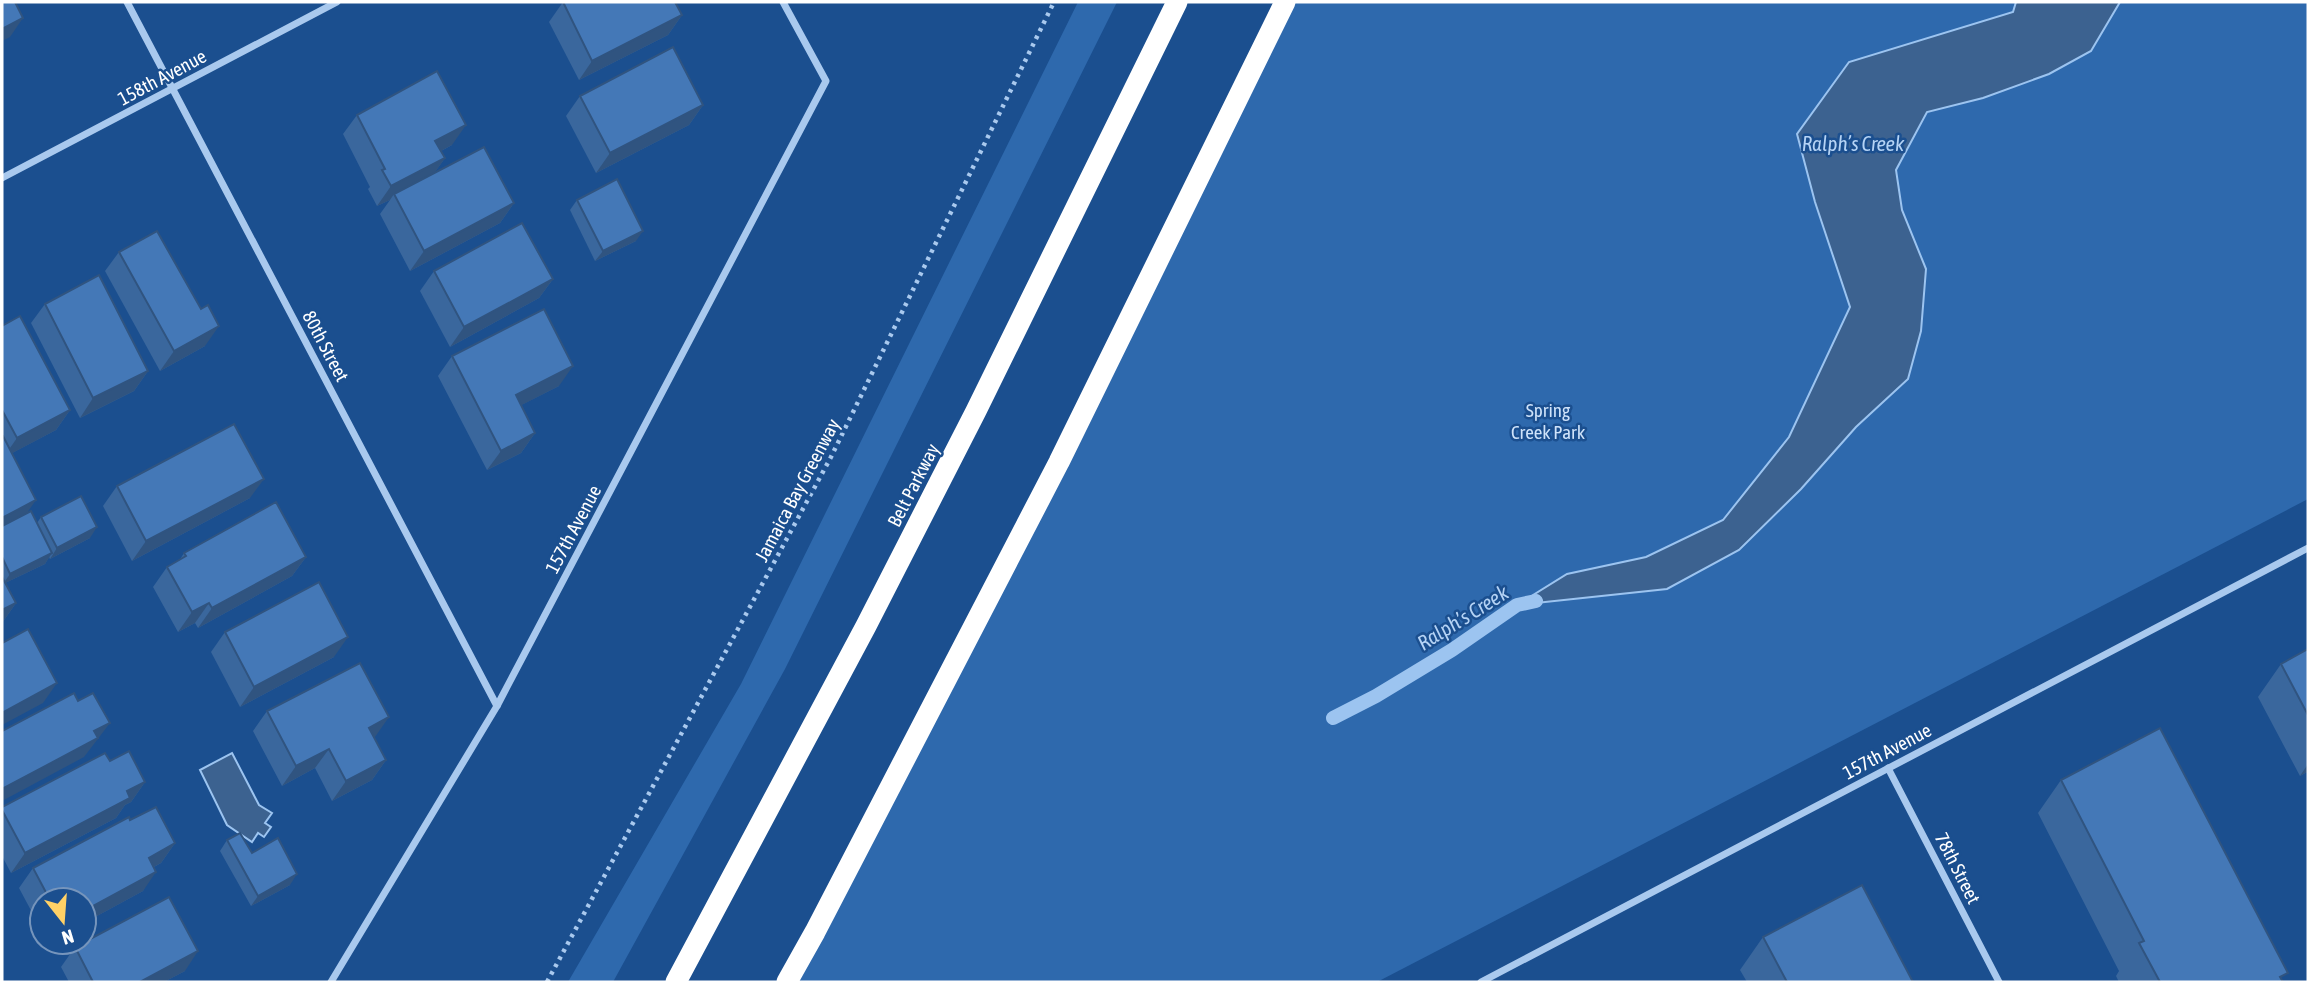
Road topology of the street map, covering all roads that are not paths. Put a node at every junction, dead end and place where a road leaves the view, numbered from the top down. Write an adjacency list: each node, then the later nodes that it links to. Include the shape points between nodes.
1 (127, 2): 6 (street, 80th Street)
2 (337, 2): 6 (street, 158th Avenue)
3 (783, 2): 9 (street, 157th Avenue, via 826,81)
4 (1177, 2): 12 (highway, Belt Parkway, via 976,411)
5 (1285, 2): 13 (highway, via 1059,462)
6 (173, 89): 7 (street, 158th Avenue); 9 (street, 80th Street)
7 (2, 178)
8 (2308, 548): 10 (street, 157th Avenue)
9 (497, 706): 11 (street, 157th Avenue)
10 (1888, 768): 14 (street, 157th Avenue); 15 (street, 78th Street)
11 (331, 982)
12 (676, 982)
13 (787, 982)
14 (1481, 982)
15 (1999, 982)

